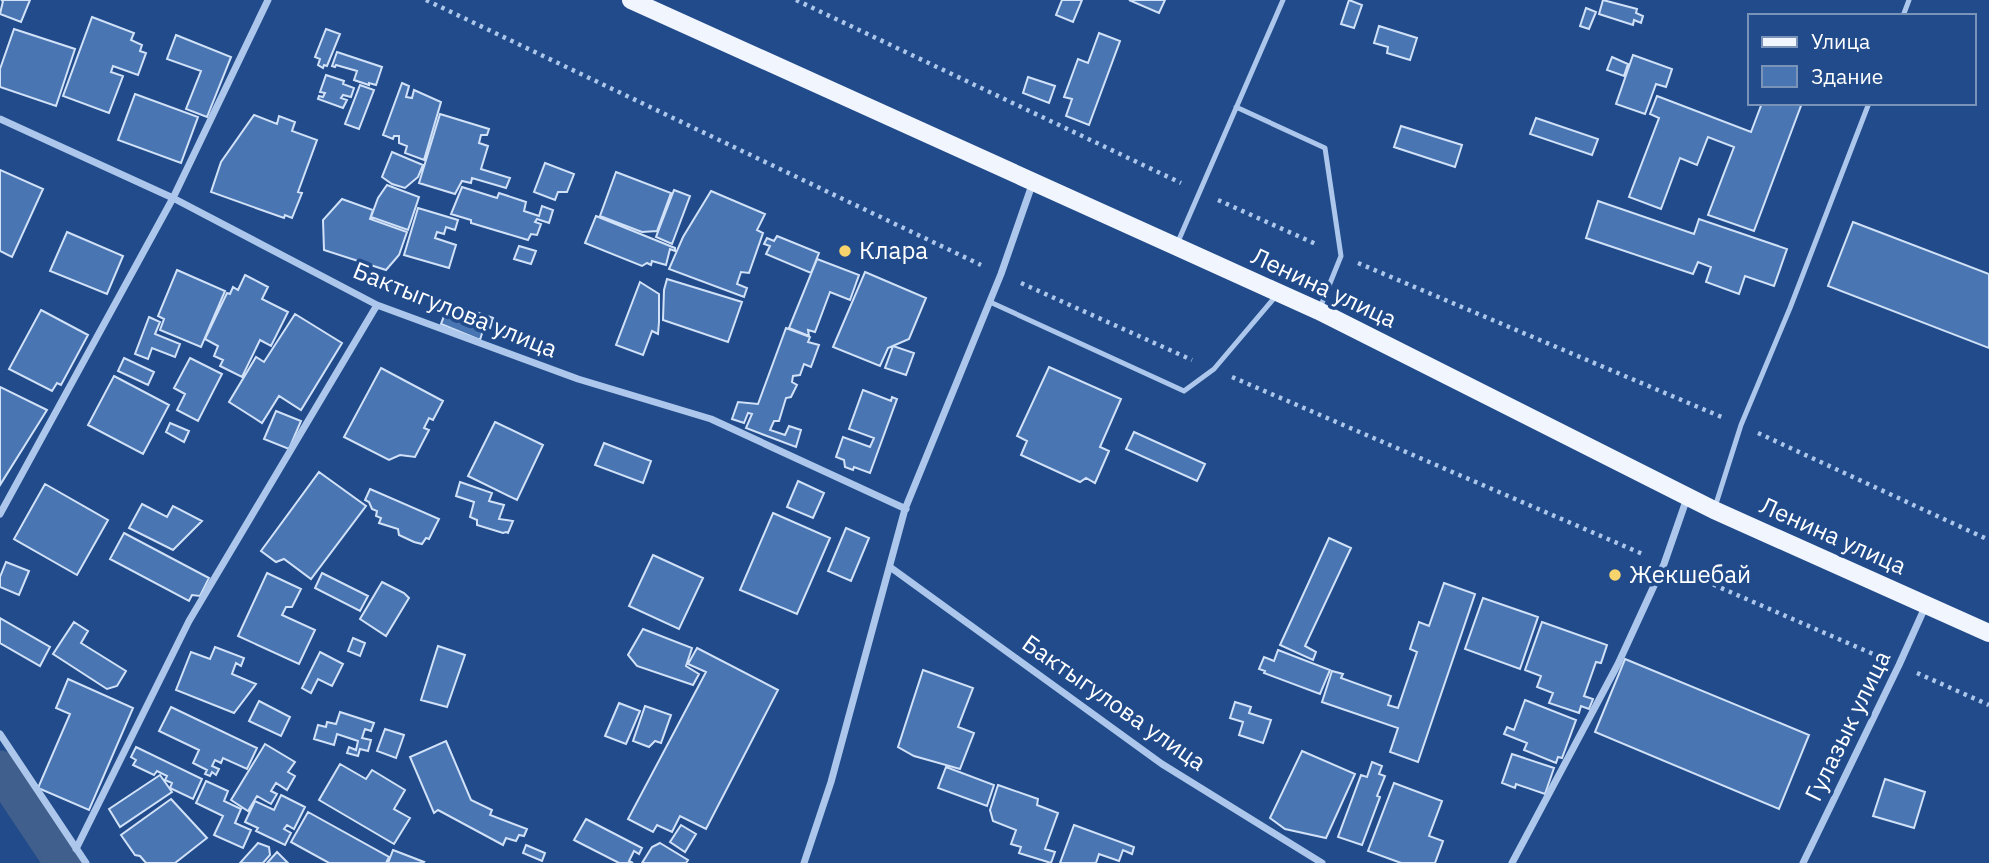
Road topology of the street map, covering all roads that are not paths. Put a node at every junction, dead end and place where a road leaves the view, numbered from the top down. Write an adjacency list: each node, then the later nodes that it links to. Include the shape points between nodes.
1 (268, 0): 8 (street)
2 (631, 0): 7 (main road, Ленина улица)
3 (1283, 0): 5 (lane)
4 (1868, 105): 16 (lane, via 1741,425)
5 (1236, 107): 9 (lane); 13 (lane, via 1325,148 1341,256)
6 (0, 119): 8 (street, Бактыгулова улица)
7 (1033, 181): 9 (main road, Ленина улица); 11 (street)
8 (173, 198): 12 (street, Бактыгулова улица); 17 (street)
9 (1176, 247): 10 (main road, Ленина улица)
10 (1278, 293): 11 (lane, via 1213,369 1184,391); 13 (main road, Ленина улица)
11 (990, 302): 15 (street)
12 (377, 305): 15 (street, Бактыгулова улица, via 578,379 711,419); 22 (street, via 189,621)
13 (1319, 311): 14 (main road, Ленина улица)
14 (1687, 497): 16 (main road, Ленина улица); 26 (street, via 1664,564 1618,664)
15 (906, 509): 18 (street)
16 (1714, 510): 19 (main road, Ленина улица)
17 (0, 514)
18 (890, 567): 24 (street); 25 (street, Бактыгулова улица, via 1162,764)
19 (1927, 604): 20 (main road, Ленина улица); 27 (street, Гулазык улица)
20 (1989, 633)
21 (0, 734): 22 (street)
22 (76, 849): 23 (street)
23 (86, 863)
24 (804, 863)
25 (1322, 863)
26 (1512, 863)
27 (1803, 863)

